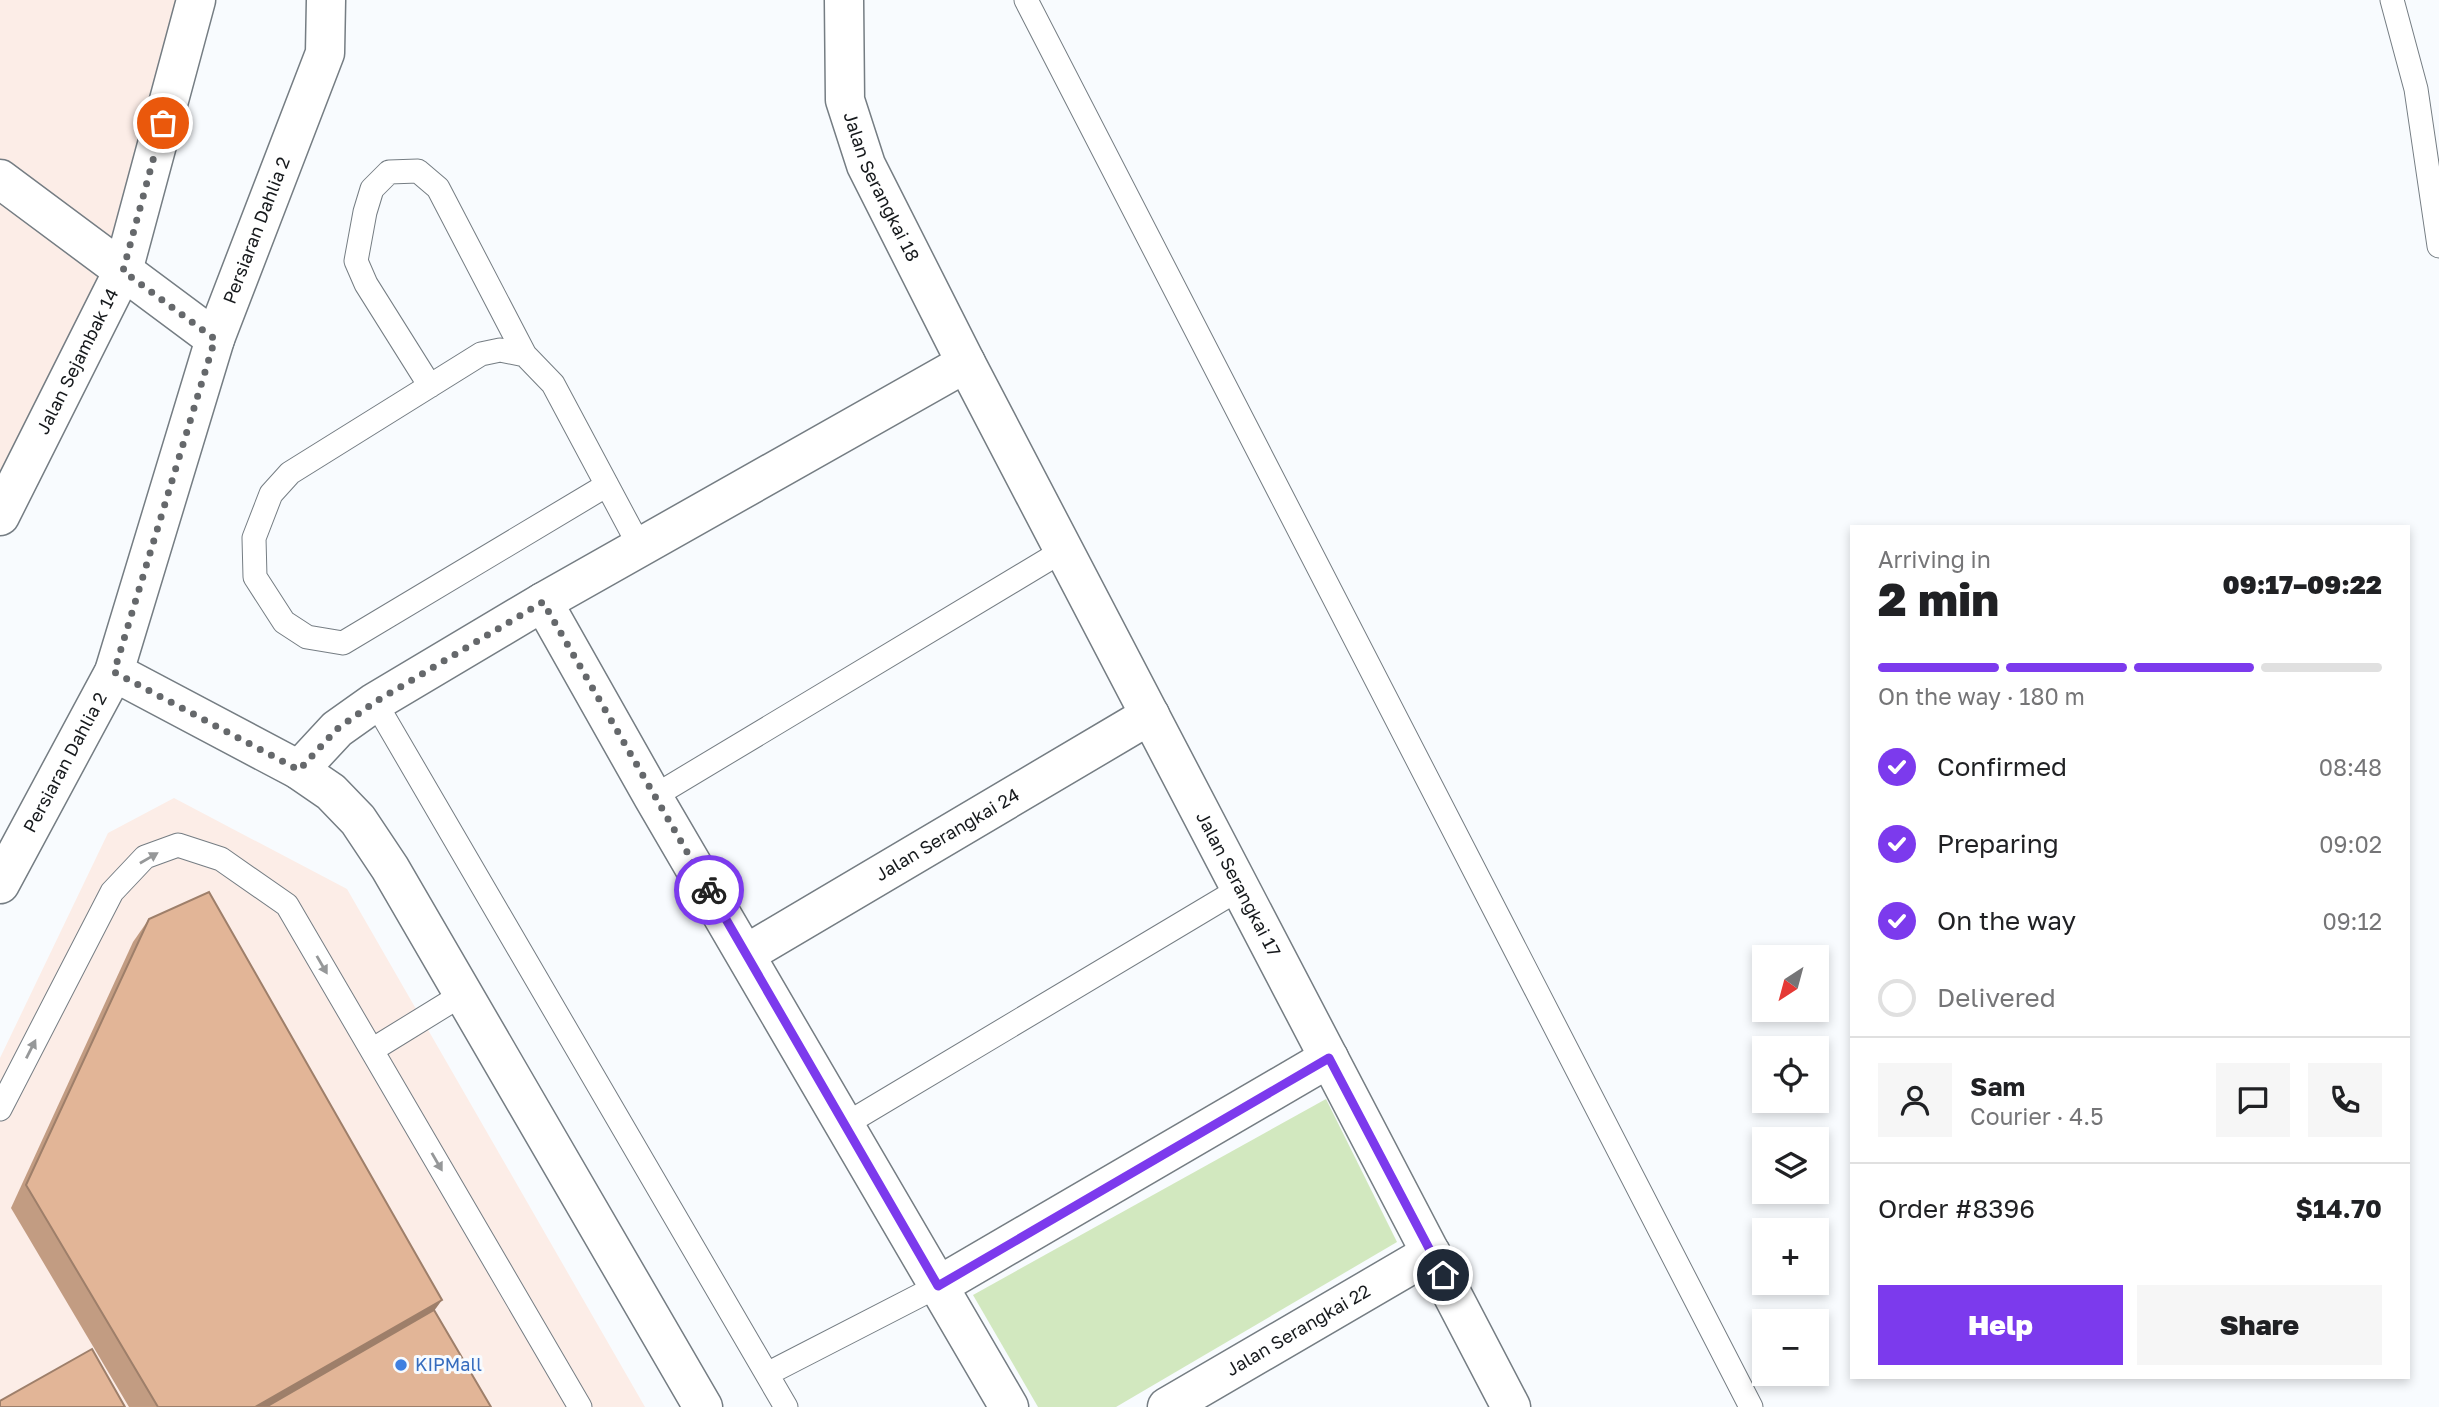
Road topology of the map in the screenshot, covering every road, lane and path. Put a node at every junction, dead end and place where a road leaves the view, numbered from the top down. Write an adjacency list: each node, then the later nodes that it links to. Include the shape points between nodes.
1 (196, 0): 8 (street, Jalan Sejambak 14)
2 (326, 0): 9 (street, Persiaran Dahlia 2, via 325,53)
3 (844, 0): 11 (street, Jalan Serangkai 18, via 845,100 866,165)
4 (1026, 0): 40 (lane)
5 (2392, 0): 7 (lane, via 2416,89)
6 (0, 179): 8 (street)
7 (2439, 246)
8 (123, 271): 9 (street); 14 (street, Jalan Sejambak 14)
9 (215, 339): 18 (street, Persiaran Dahlia 2)
10 (525, 355): 12 (lane, via 500,351 481,355); 12 (lane, via 438,188 418,171 389,172 372,189 356,261); 13 (lane, via 552,384)
11 (966, 362): 15 (street); 16 (street, Jalan Serangkai 17)
12 (430, 386): 13 (lane, via 290,472 271,494 254,538 255,577 284,622 307,637 343,643)
13 (607, 485): 15 (lane)
14 (0, 516)
15 (640, 547): 17 (street)
16 (1064, 550): 20 (street, Jalan Serangkai 17); 22 (lane)
17 (543, 602): 19 (street); 22 (street)
18 (114, 672): 21 (street); 23 (street, Persiaran Dahlia 2)
19 (375, 702): 21 (street, via 337,729); 33 (lane)
20 (1150, 715): 24 (street, Jalan Serangkai 17); 25 (street, Jalan Serangkai 24)
21 (299, 770): 26 (street, via 331,792 358,820)
22 (653, 797): 25 (street)
23 (0, 884)
24 (1241, 888): 28 (street, Jalan Serangkai 17); 30 (lane)
25 (746, 954): 30 (street)
26 (463, 994): 27 (lane); 35 (street)
27 (372, 1051): 29 (lane, one-way to 27, via 112,892 145,857 178,845 221,859 287,905); 34 (lane, one-way to 34)
28 (1329, 1058): 31 (street, Jalan Serangkai 17); 32 (street)
29 (0, 1109)
30 (846, 1124): 32 (street)
31 (1432, 1253): 38 (street, Jalan Serangkai 22); 39 (street, Jalan Serangkai 17)
32 (938, 1286): 33 (lane); 37 (street)
33 (767, 1374): 36 (lane)
34 (580, 1407)
35 (704, 1407)
36 (786, 1407)
37 (1009, 1407)
38 (1167, 1407)
39 (1511, 1407)
40 (1751, 1407)

